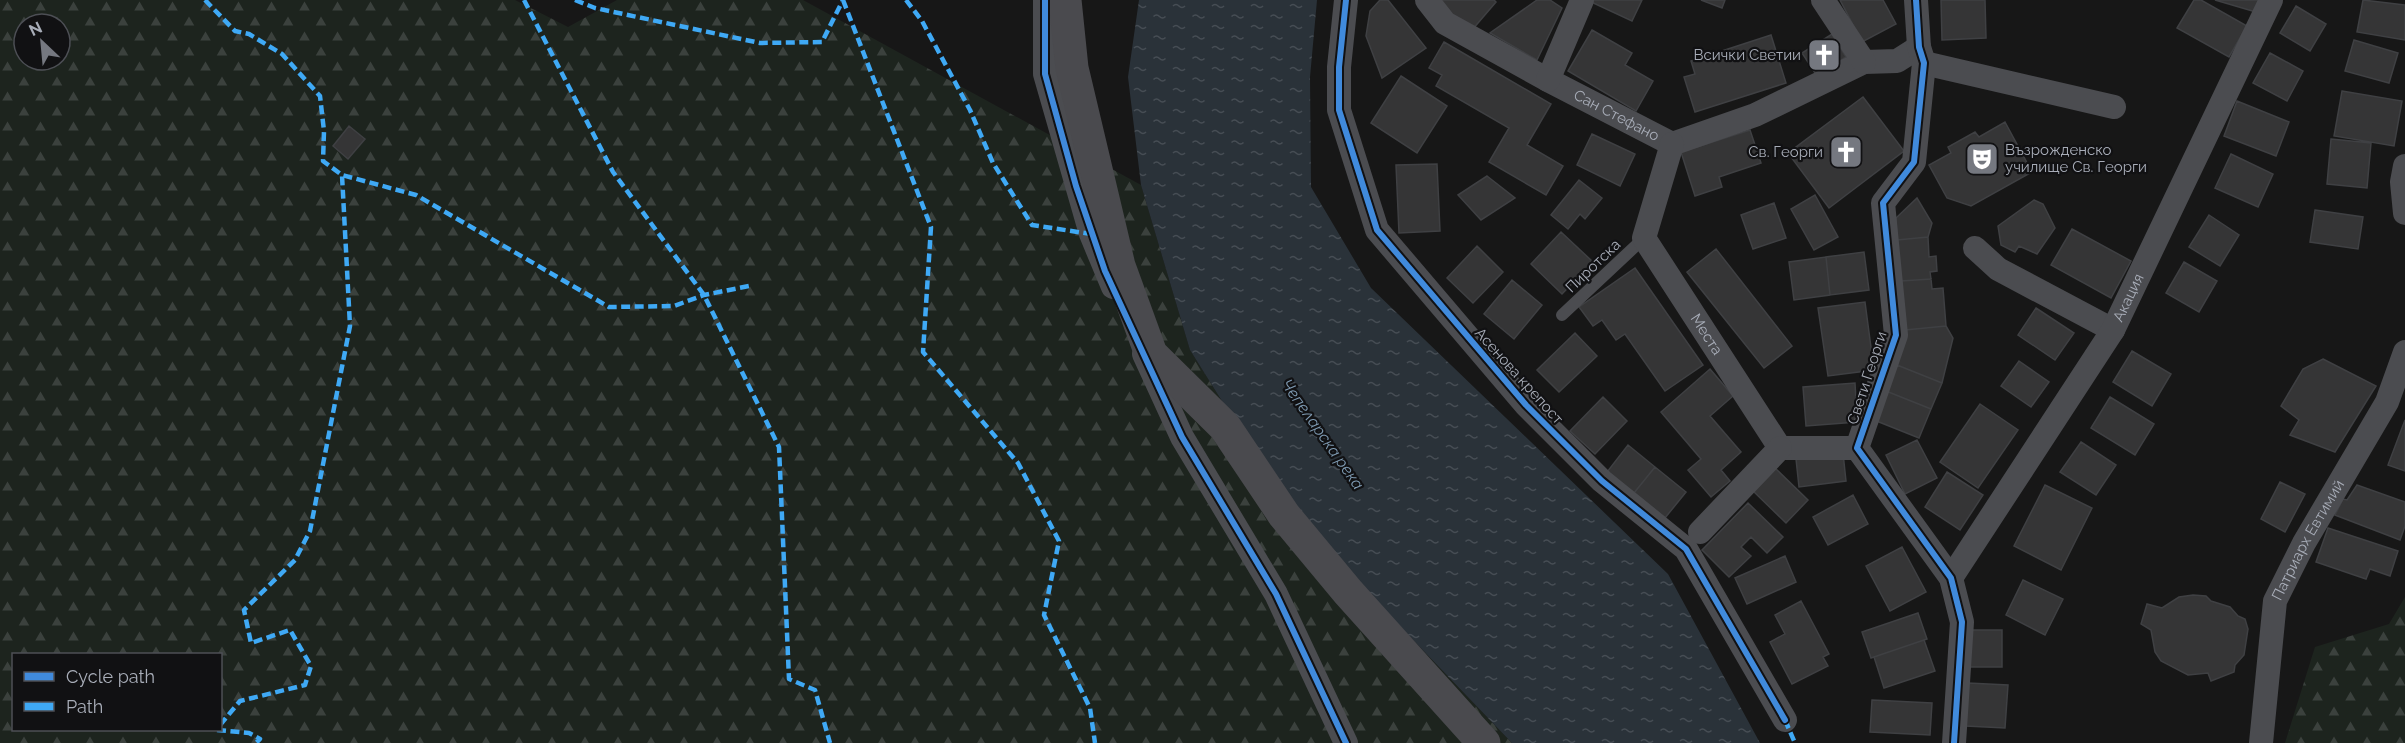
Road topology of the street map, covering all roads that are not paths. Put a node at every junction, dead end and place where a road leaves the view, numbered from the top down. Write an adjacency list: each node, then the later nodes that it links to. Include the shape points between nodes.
1 (1046, 0): 26 (street, via 1045,74 1105,271 1182,436 1276,594)
2 (1065, 0): 27 (main road, via 1072,68 1116,254 1151,354 1225,427 1284,515)
3 (1346, 0): 25 (street, Асенова крепост, via 1339,110 1377,230 1526,405 1602,481 1686,549)
4 (1427, 0): 11 (street, Сан Стефано, via 1445,23)
5 (1582, 0): 11 (street)
6 (1822, 0): 10 (street)
7 (1916, 0): 9 (street, Свети Георги)
8 (2271, 0): 19 (street, Акация)
9 (1921, 55): 10 (street, Сан Стефано, via 1897,61); 12 (street); 22 (street, Свети Георги, via 1914,162 1883,203 1896,335)
10 (1864, 62): 13 (street, Сан Стефано, via 1755,115)
11 (1548, 81): 13 (street, Сан Стефано)
12 (2114, 107)
13 (1672, 144): 16 (street)
14 (2405, 166): 15 (street)
15 (2405, 213)
16 (1644, 238): 18 (lane, Пиротска); 21 (street, Места)
17 (1975, 248): 19 (street, via 1998,269)
18 (1562, 315)
19 (2113, 330): 24 (street, Акация)
20 (2405, 352): 29 (street, Патриарх Евтимий, via 2386,402 2275,601)
21 (1780, 448): 22 (street); 23 (street)
22 (1857, 448): 24 (street, Свети Георги)
23 (1700, 532)
24 (1951, 578): 28 (street, Свети Георги, via 1962,622)
25 (1785, 720)
26 (1346, 743)
27 (1484, 743)
28 (1954, 743)
29 (2261, 743)

